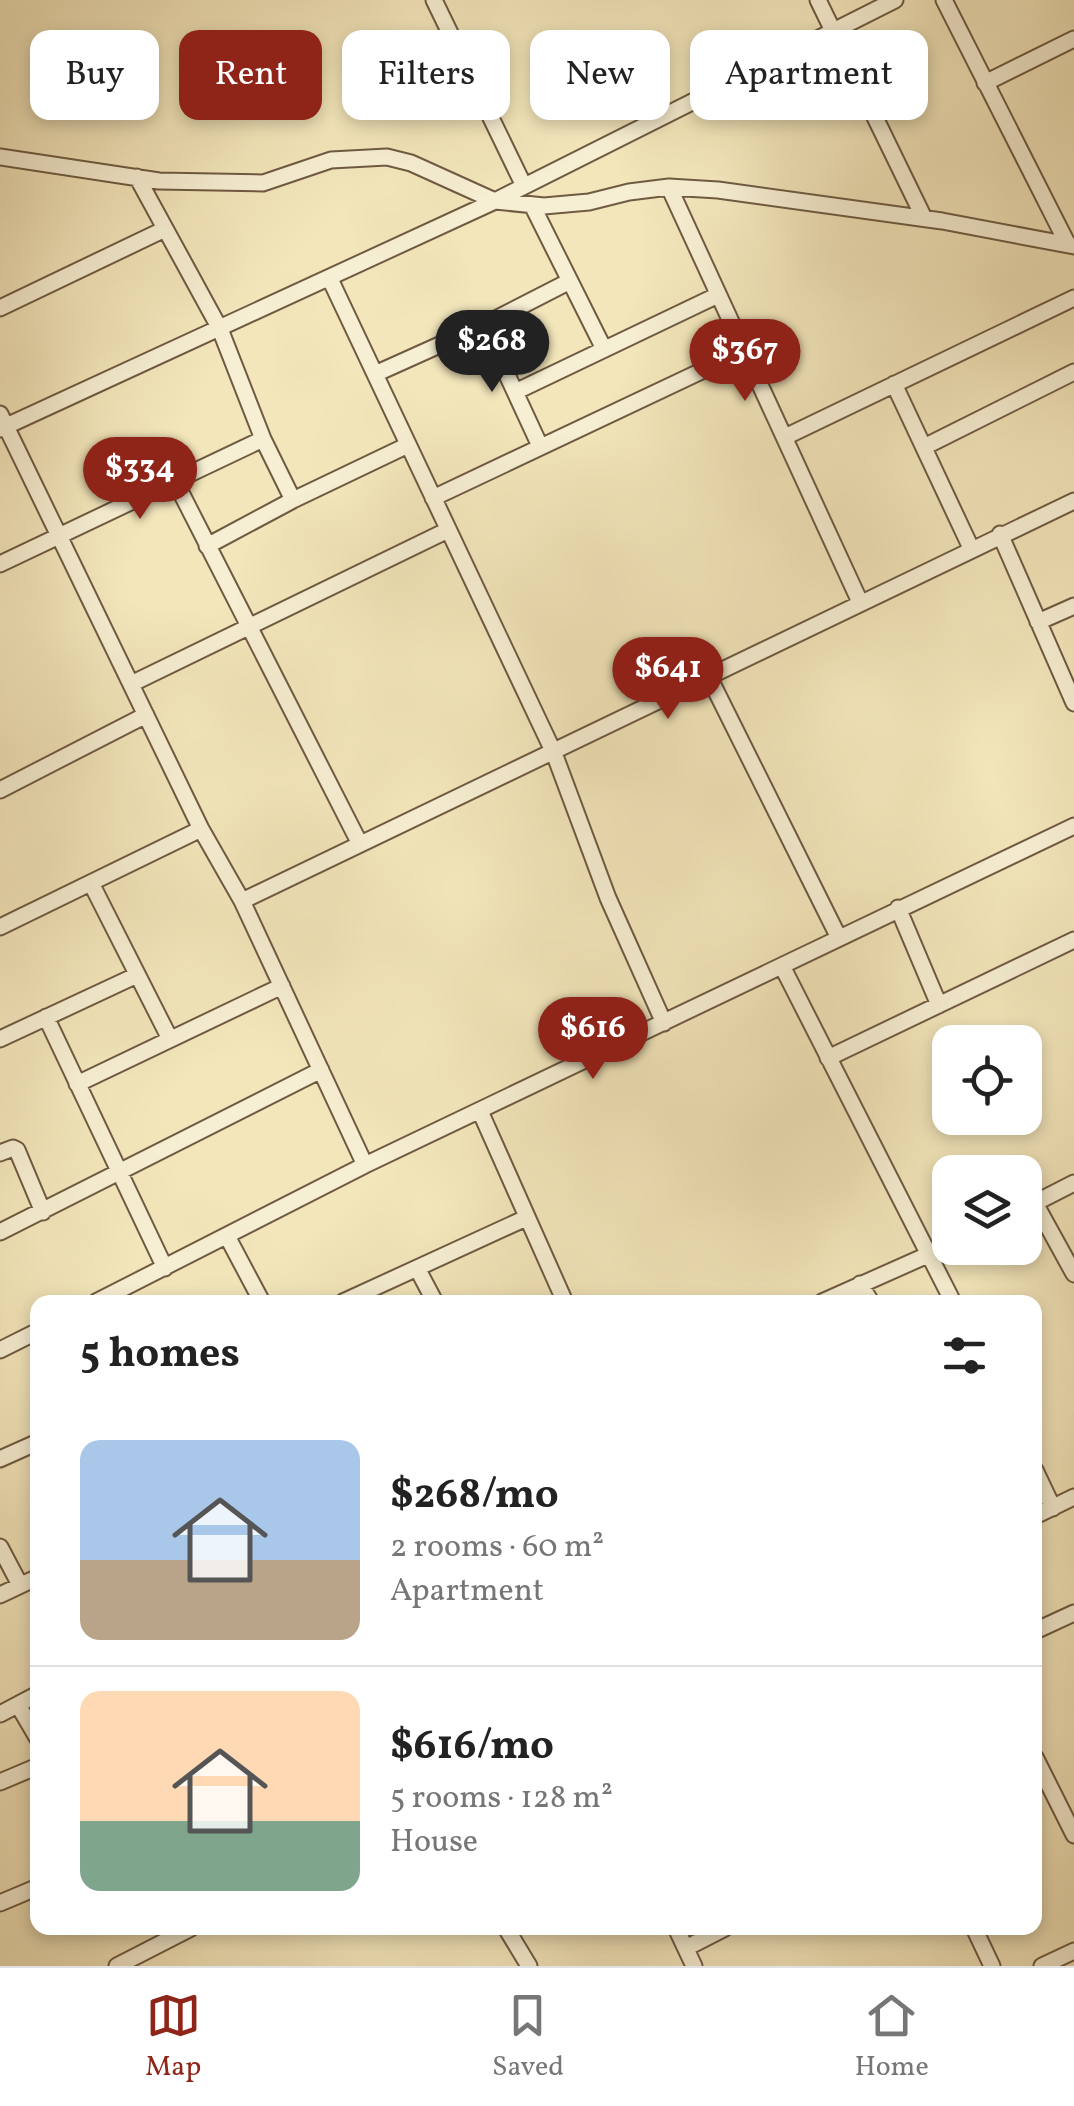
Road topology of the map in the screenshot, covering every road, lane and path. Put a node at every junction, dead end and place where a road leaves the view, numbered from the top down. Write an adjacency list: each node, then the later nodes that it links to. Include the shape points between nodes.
1 (434, 0): 12 (street)
2 (818, 0): 5 (street)
3 (895, 0): 5 (street)
4 (944, 0): 7 (street)
5 (832, 30)
6 (1074, 39): 7 (street)
7 (985, 83): 18 (street)
8 (690, 102): 12 (street)
9 (876, 120): 16 (street)
10 (0, 156): 11 (street)
11 (137, 177): 14 (street, via 264,183 331,160 386,156); 17 (street)
12 (524, 186): 14 (street)
13 (669, 188): 15 (street); 16 (street); 21 (street)
14 (495, 201): 15 (street); 19 (street)
15 (532, 205): 20 (street)
16 (924, 218): 18 (street)
17 (165, 229): 23 (street); 25 (street)
18 (1070, 245)
19 (330, 279): 25 (street); 29 (street)
20 (570, 282): 24 (street); 26 (street)
21 (718, 294): 26 (street); 27 (street)
22 (1074, 298): 30 (street)
23 (0, 308)
24 (484, 325): 29 (street); 31 (street)
25 (220, 330): 32 (street); 34 (street)
26 (602, 347): 31 (street)
27 (746, 350): 33 (street); 36 (street)
28 (1074, 372): 37 (street)
29 (374, 374): 35 (street)
30 (894, 384): 33 (street); 37 (street)
31 (515, 392): 36 (street)
32 (2, 423): 44 (street)
33 (785, 437): 48 (street)
34 (262, 439): 38 (street); 40 (street)
35 (408, 445): 39 (street); 40 (street)
36 (540, 446): 39 (street)
37 (924, 447): 46 (street)
38 (174, 479): 44 (street); 45 (street)
39 (433, 498): 42 (street)
40 (293, 500): 45 (street)
41 (1074, 501): 43 (street)
42 (448, 530): 51 (street); 56 (street)
43 (1000, 534): 46 (street); 50 (street)
44 (62, 537): 47 (street); 53 (street)
45 (207, 546): 51 (street)
46 (971, 548): 48 (street)
47 (0, 564)
48 (860, 602): 52 (street)
49 (1074, 606): 50 (street)
50 (1038, 622): 54 (street)
51 (248, 628): 53 (street); 60 (street)
52 (708, 677): 56 (street); 65 (street)
53 (132, 684): 55 (street)
54 (1074, 704)
55 (146, 715): 57 (street); 59 (street)
56 (554, 753): 60 (street); 72 (street)
57 (0, 790)
58 (1074, 826): 63 (street)
59 (202, 829): 61 (street); 62 (street)
60 (360, 844): 62 (street)
61 (90, 883): 64 (street); 68 (street)
62 (242, 900): 69 (street)
63 (898, 908): 65 (street); 70 (street)
64 (0, 927)
65 (838, 936): 67 (street)
66 (1074, 940): 70 (street)
67 (782, 966): 72 (street); 75 (street)
68 (135, 976): 71 (street); 73 (street)
69 (282, 986): 73 (street); 76 (street)
70 (940, 1005): 75 (street)
71 (46, 1017): 74 (street); 77 (street)
72 (664, 1023): 78 (street)
73 (169, 1037): 77 (street)
74 (0, 1039)
75 (828, 1058): 90 (street)
76 (321, 1070): 80 (street); 81 (street)
77 (78, 1084): 81 (street)
78 (480, 1111): 80 (street); 85 (street)
79 (0, 1153): 84 (street, via 17,1150)
80 (365, 1165): 88 (street)
81 (120, 1173): 84 (street); 91 (street)
82 (1074, 1183): 83 (street)
83 (1042, 1199)
84 (43, 1212): 87 (street)
85 (526, 1218): 92 (street); 99 (street)
86 (1042, 1224): 93 (street)
87 (0, 1232)
88 (227, 1236): 91 (street); 96 (street)
89 (932, 1254): 90 (street)
90 (928, 1256): 94 (street); 102 (street)
91 (165, 1268): 95 (street)
92 (417, 1268): 97 (street); 98 (street)
93 (1074, 1274)
94 (860, 1284): 100 (street); 101 (street)
95 (126, 1295)
96 (258, 1295)
97 (358, 1295)
98 (431, 1295)
99 (562, 1295)
100 (837, 1295)
101 (867, 1295)
102 (949, 1295)
103 (30, 1335): 104 (street)
104 (0, 1350)
105 (30, 1446): 106 (street)
106 (0, 1460)
107 (1042, 1485): 109 (street)
108 (1074, 1498): 109 (street)
109 (1053, 1508): 110 (street)
110 (1042, 1513)
111 (0, 1547): 113 (street)
112 (30, 1581): 113 (street)
113 (20, 1585): 114 (street)
114 (0, 1594)
115 (1074, 1613): 116 (street)
116 (1042, 1628)
117 (30, 1698): 118 (street)
118 (18, 1705): 119 (street); 120 (street)
119 (0, 1714)
120 (30, 1725)
121 (30, 1769): 123 (street)
122 (1042, 1780): 124 (street)
123 (0, 1782)
124 (1067, 1805): 125 (street)
125 (1074, 1835)
126 (30, 1890): 127 (street)
127 (0, 1903)
128 (177, 1935): 135 (street)
129 (510, 1935): 136 (street)
130 (680, 1935): 133 (street)
131 (711, 1935): 133 (street)
132 (977, 1935): 138 (street)
133 (686, 1948): 137 (street)
134 (1074, 1951): 139 (street)
135 (117, 1966)
136 (529, 1966)
137 (694, 1966)
138 (992, 1966)
139 (1042, 1966)

